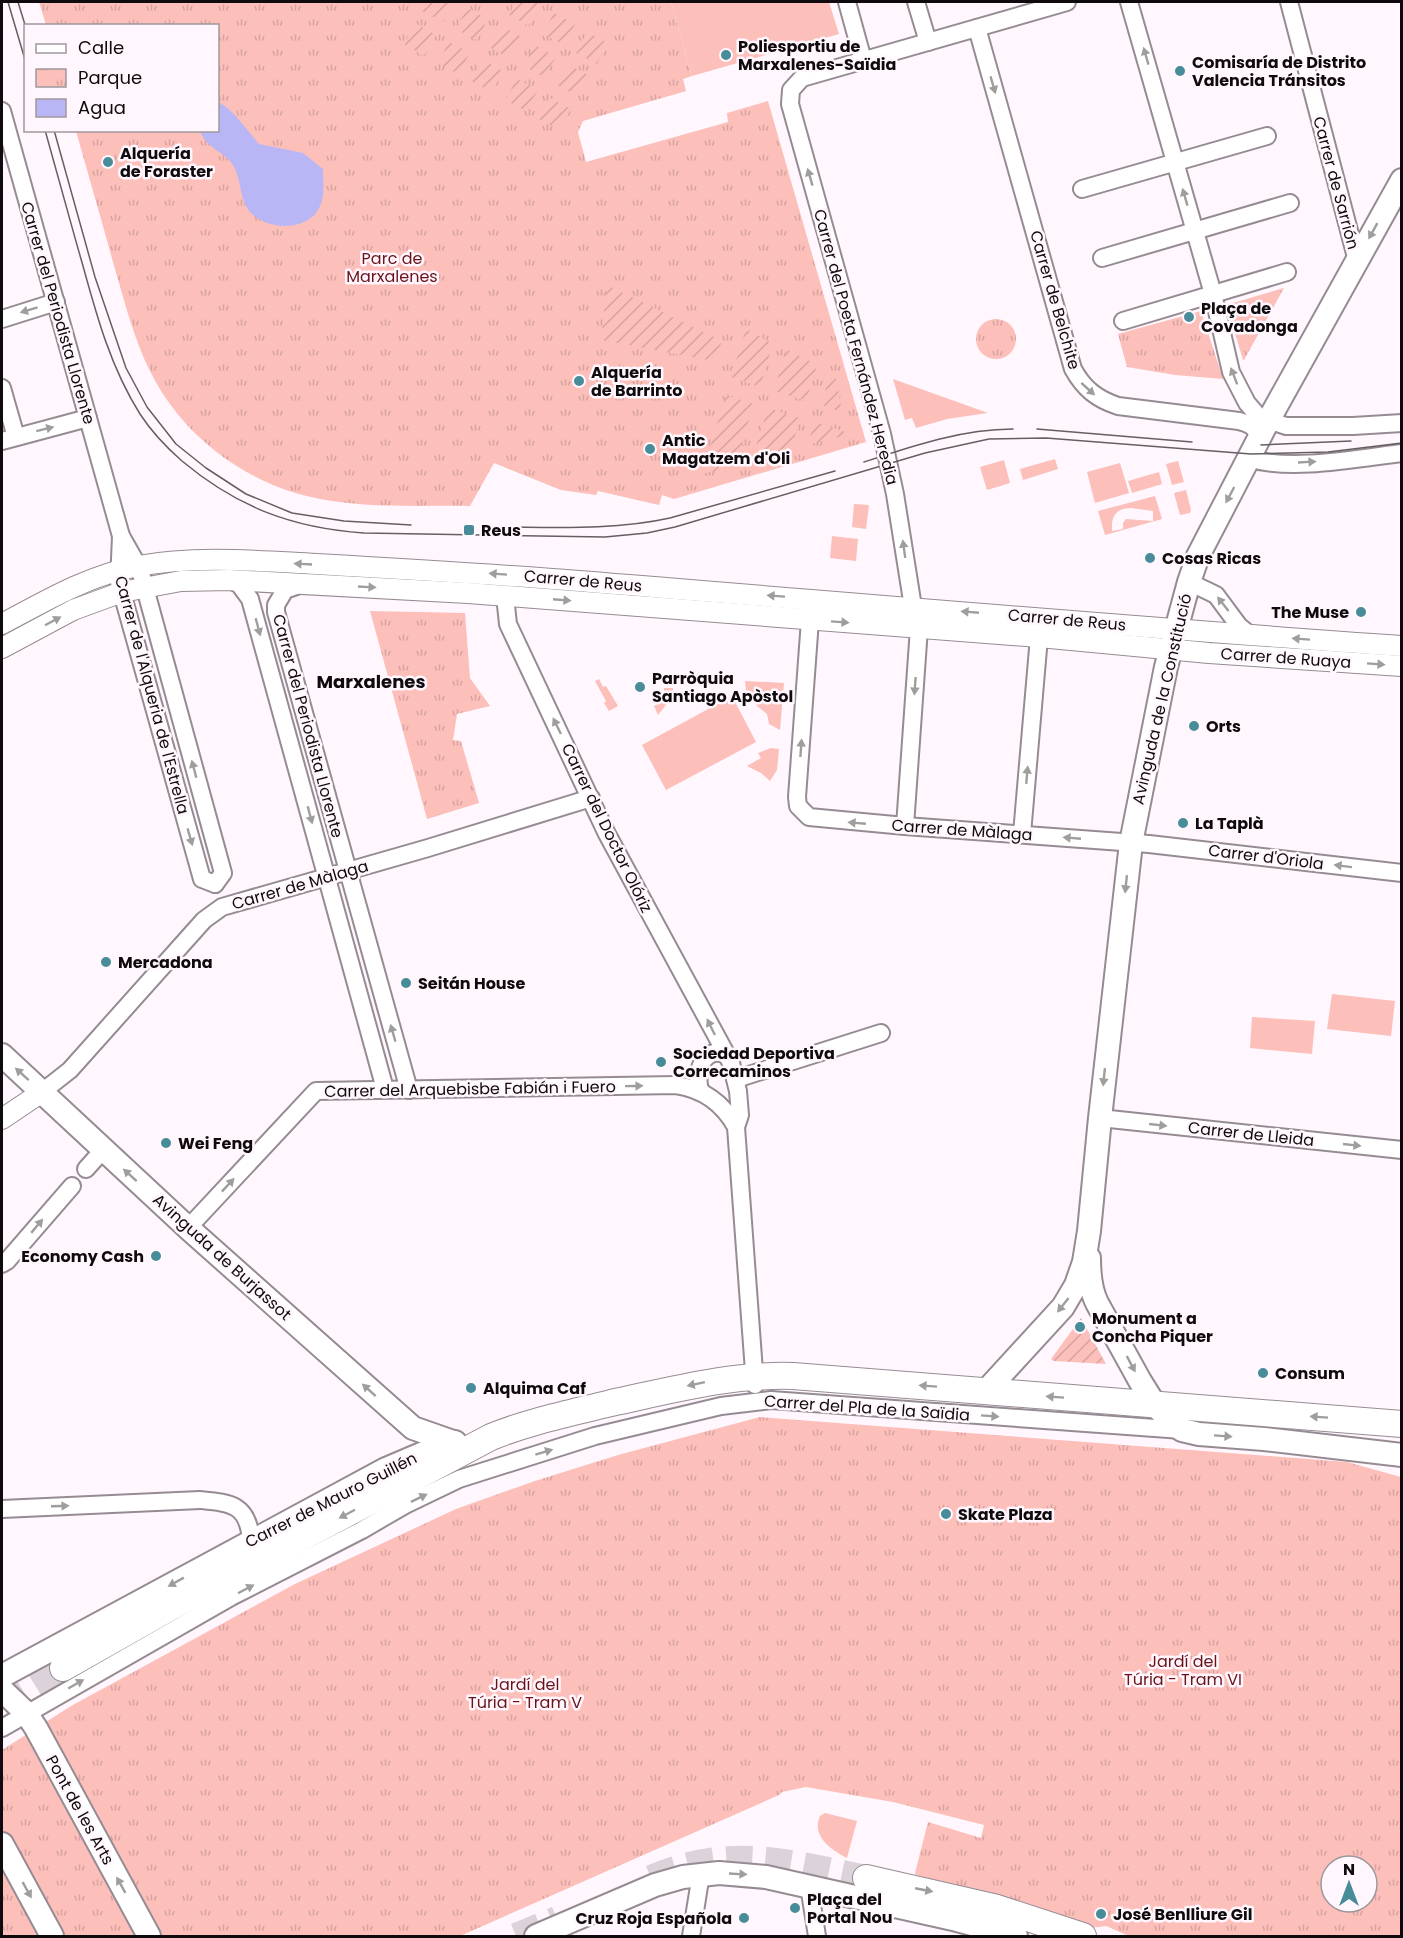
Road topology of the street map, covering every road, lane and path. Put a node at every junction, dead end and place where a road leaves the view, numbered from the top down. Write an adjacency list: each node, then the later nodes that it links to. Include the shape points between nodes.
1 (847, 2): 8 (street)
2 (916, 2): 7 (street)
3 (1067, 2): 6 (street)
4 (1129, 2): 11 (street, one-way to 4)
5 (1289, 2): 17 (street, Carrer de Sarrión)
6 (977, 28): 7 (street); 26 (street, Carrer de Belchite, one-way to 26, via 1073,369 1080,382 1102,401 1118,406)
7 (928, 42): 8 (street)
8 (863, 60): 40 (street, Carrer del Poeta Fernández Heredia, one-way to 8, via 889,463 790,104 791,90 801,78)
9 (3, 120): 20 (street, Carrer del Periodista Llorente)
10 (1267, 136): 11 (street)
11 (1175, 162): 13 (street); 15 (street, one-way to 11)
12 (1401, 180): 17 (main road, Avinguda de la Constitució, one-way to 17)
13 (1082, 189)
14 (1290, 203): 15 (street)
15 (1195, 231): 16 (street); 19 (street)
16 (1102, 258)
17 (1357, 261): 29 (main road, Avinguda de la Constitució)
18 (1287, 272): 19 (street)
19 (1213, 294): 22 (street); 24 (street, one-way to 19, via 1231,372)
20 (56, 302): 21 (street, one-way to 21); 25 (street, Carrer del Periodista Llorente)
21 (2, 319)
22 (1123, 321)
23 (2, 388): 28 (street)
24 (1246, 404): 26 (street, via 1246,415); 29 (street, via 1259,417)
25 (88, 418): 28 (street, one-way to 25); 31 (street, Carrer del Periodista Llorente)
26 (1239, 421): 29 (street, via 1251,424)
27 (1401, 423): 29 (street, via 1286,426)
28 (9, 439)
29 (1259, 439): 30 (street, one-way to 30, via 1278,463); 35 (main road, Avinguda de la Constitució, one-way to 35, via 1198,556)
30 (1401, 453)
31 (121, 536): 32 (street, Carrer de l'Alqueria de l'Estrella); 33 (street, Carrer de l'Alqueria de l'Estrella)
32 (138, 566): 33 (street, Carrer de Reus); 37 (street, Carrer de l'Alqueria de l'Estrella); 40 (street, Carrer de Reus, one-way to 32, via 484,573 219,561)
33 (118, 570): 38 (street, Carrer de l'Alqueria de l'Estrella); 42 (street, Carrer de Reus, via 74,586)
34 (229, 580): 36 (street, Carrer de Reus); 37 (street, Carrer de Reus); 56 (street, Carrer del Periodista Llorente, one-way to 56, via 239,584 250,599)
35 (1189, 582): 44 (street, Carrer de Ruaya, one-way to 35, via 1216,595); 46 (main road, Avinguda de la Constitució)
36 (302, 584): 39 (street, Carrer de Reus, one-way to 39); 54 (street, Carrer del Periodista Llorente, via 285,590 276,612)
37 (144, 587): 38 (street, Carrer de Reus); 57 (street, Carrer de l'Alqueria de l'Estrella, one-way to 37, via 223,873)
38 (122, 592): 48 (street, Carrer de Reus, one-way to 38, via 73,610); 57 (street, Carrer de l'Alqueria de l'Estrella, one-way to 57, via 202,879)
39 (505, 596): 41 (street, Carrer de Reus, one-way to 41); 50 (street, Carrer del Doctor Olóriz, one-way to 39, via 508,624)
40 (913, 607): 46 (street, Carrer de Reus, one-way to 40)
41 (810, 620): 43 (street, Carrer de Reus, one-way to 43); 51 (street, Carrer de Màlaga, one-way to 41, via 816,819 798,806)
42 (2, 624)
43 (919, 628): 45 (street, Carrer de Reus); 51 (street, one-way to 51)
44 (1251, 636): 46 (street, Carrer de Ruaya); 47 (street, Carrer de Ruaya, one-way to 44)
45 (1039, 638): 46 (street, Carrer de Reus); 52 (street, one-way to 45)
46 (1173, 639): 49 (street, Carrer de Ruaya, one-way to 49); 53 (main road, Avinguda de la Constitució)
47 (1401, 646)
48 (2, 648)
49 (1401, 666)
50 (591, 798): 54 (street, Carrer de Màlaga); 60 (street, Carrer del Doctor Olóriz, one-way to 50)
51 (905, 826): 52 (street, Carrer de Màlaga)
52 (1022, 834): 53 (street, Carrer de Màlaga, one-way to 52)
53 (1131, 843): 55 (street, Carrer d'Oriola, one-way to 53); 67 (main road, Avinguda de la Constitució, one-way to 67)
54 (348, 871): 56 (street, Carrer de Màlaga); 64 (street, Carrer del Periodista Llorente, one-way to 54)
55 (1401, 873)
56 (327, 877): 58 (street, Carrer de Màlaga); 63 (street, Carrer del Periodista Llorente)
57 (215, 884): 58 (street, Carrer de l'Alqueria de l'Estrella)
58 (222, 907): 65 (street, Carrer de Màlaga, via 204,920 70,1070)
59 (881, 1033): 62 (street)
60 (726, 1055): 62 (street, Carrer del Doctor Olóriz); 66 (street, via 712,1053 705,1059 697,1076)
61 (2, 1056): 65 (main road, Avinguda de Burjassot, one-way to 61)
62 (737, 1085): 66 (street, via 729,1098 721,1100); 69 (street, Carrer del Doctor Olóriz, via 740,1116)
63 (385, 1089): 64 (street, Carrer del Arquebisbe Fabián i Fuero); 74 (street, Carrer del Arquebisbe Fabián i Fuero, one-way to 63, via 316,1091)
64 (409, 1090): 66 (street, Carrer del Arquebisbe Fabián i Fuero, one-way to 66, via 676,1085)
65 (42, 1092): 68 (street); 70 (main road, Avinguda de Burjassot)
66 (707, 1095): 69 (street, via 723,1107)
67 (1100, 1118): 71 (street, Carrer de Lleida, one-way to 71); 75 (main road, Avinguda de la Constitució)
68 (2, 1119)
69 (736, 1127): 77 (street, Carrer del Doctor Olóriz)
70 (103, 1150): 72 (street); 74 (main road, Avinguda de Burjassot, one-way to 70)
71 (1401, 1150)
72 (86, 1169)
73 (72, 1186): 76 (street, one-way to 73)
74 (188, 1228): 85 (main road, Avinguda de Burjassot, one-way to 74, via 413,1428)
75 (1089, 1232): 78 (main road, Carrer del Pla de la Saïdia, one-way to 78, via 1081,1273 1071,1295); 80 (main road, one-way to 80, via 1092,1294)
76 (2, 1264)
77 (754, 1376): 78 (main road, Carrer del Pla de la Saïdia, one-way to 77); 79 (street, Carrer del Doctor Olóriz, via 758,1392); 83 (main road, Carrer del Pla de la Saïdia, one-way to 83, via 698,1384 545,1419)
78 (986, 1390): 80 (main road, Carrer del Pla de la Saïdia, one-way to 78)
79 (767, 1400): 82 (street, Carrer del Pla de la Saïdia, one-way to 82); 93 (street, Carrer del Pla de la Saïdia, one-way to 79, via 231,1597 459,1479 595,1436 721,1406)
80 (1155, 1405): 81 (main road, Carrer del Pla de la Saïdia, one-way to 80); 82 (main road)
81 (1401, 1424)
82 (1182, 1430): 84 (main road, Carrer del Pla de la Saïdia, one-way to 84)
83 (491, 1437): 85 (main road, Carrer de Mauro Guillén); 90 (main road, Carrer de Mauro Guillén, one-way to 90)
84 (1264, 1439): 86 (street, Carrer del Pla de la Saïdia, via 1293,1437); 87 (main road, Carrer del Pla de la Saïdia)
85 (453, 1442): 89 (main road, Carrer de Mauro Guillén, via 386,1469)
86 (1401, 1446)
87 (1401, 1455)
88 (2, 1509): 89 (street, one-way to 89, via 219,1502 234,1505 245,1515)
89 (251, 1540): 91 (main road, Carrer de Mauro Guillén, one-way to 91)
90 (63, 1668)
91 (2, 1676)
92 (2, 1690): 93 (main road, Pont de les Arts)
93 (31, 1721): 94 (street); 100 (main road, Pont de les Arts, one-way to 93)
94 (2, 1728)
95 (2, 1845): 99 (main road, one-way to 99)
96 (700, 1874): 98 (main road, one-way to 98, via 756,1875); 101 (main road, via 655,1885); 102 (street)
97 (866, 1878): 105 (main road, one-way to 105, via 997,1908)
98 (809, 1886): 103 (street); 104 (main road)
99 (52, 1936)
100 (149, 1936)
101 (536, 1936)
102 (691, 1936)
103 (817, 1936)
104 (1016, 1936)
105 (1083, 1936)

